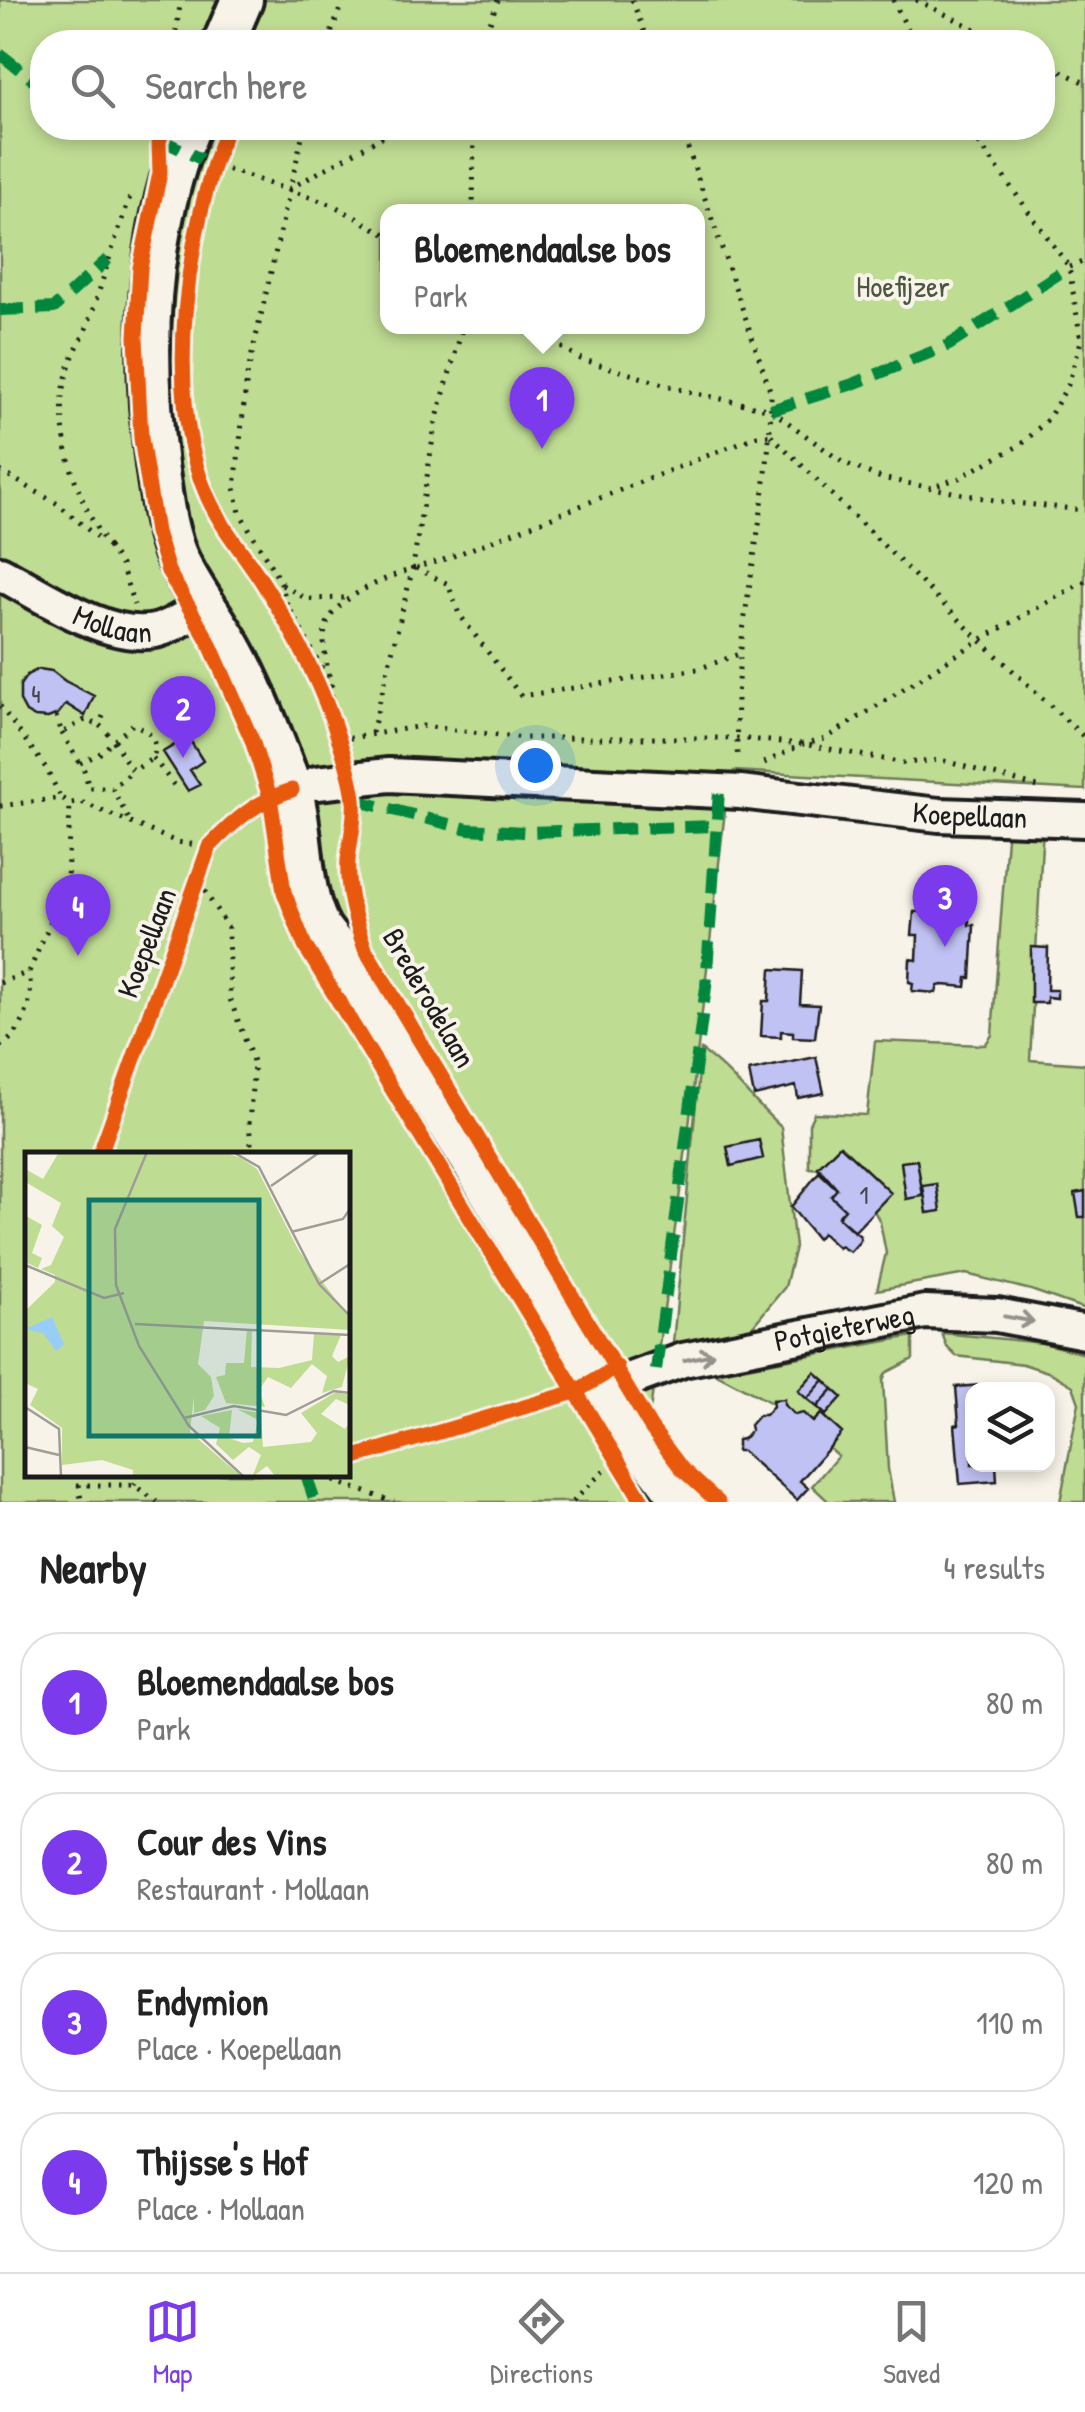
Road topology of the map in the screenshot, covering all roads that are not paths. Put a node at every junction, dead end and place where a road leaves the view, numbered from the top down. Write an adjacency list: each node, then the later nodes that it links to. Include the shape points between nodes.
1 (242, 0): 3 (street)
2 (264, 0): 4 (street)
3 (229, 30)
4 (252, 30)
5 (207, 152): 7 (street, via 178,260 174,419 195,539)
6 (0, 573): 7 (street, Mollaan, via 99,623 140,632 168,626)
7 (228, 591): 8 (street, via 272,669)
8 (319, 784): 9 (street, Koepellaan, via 388,774); 11 (street, via 308,890 320,927 469,1156)
9 (1085, 820)
10 (1085, 1332): 11 (street, Potgieterweg, one-way to 10, via 683,1360 926,1312 997,1315)
11 (608, 1391): 12 (street)
12 (690, 1502)

